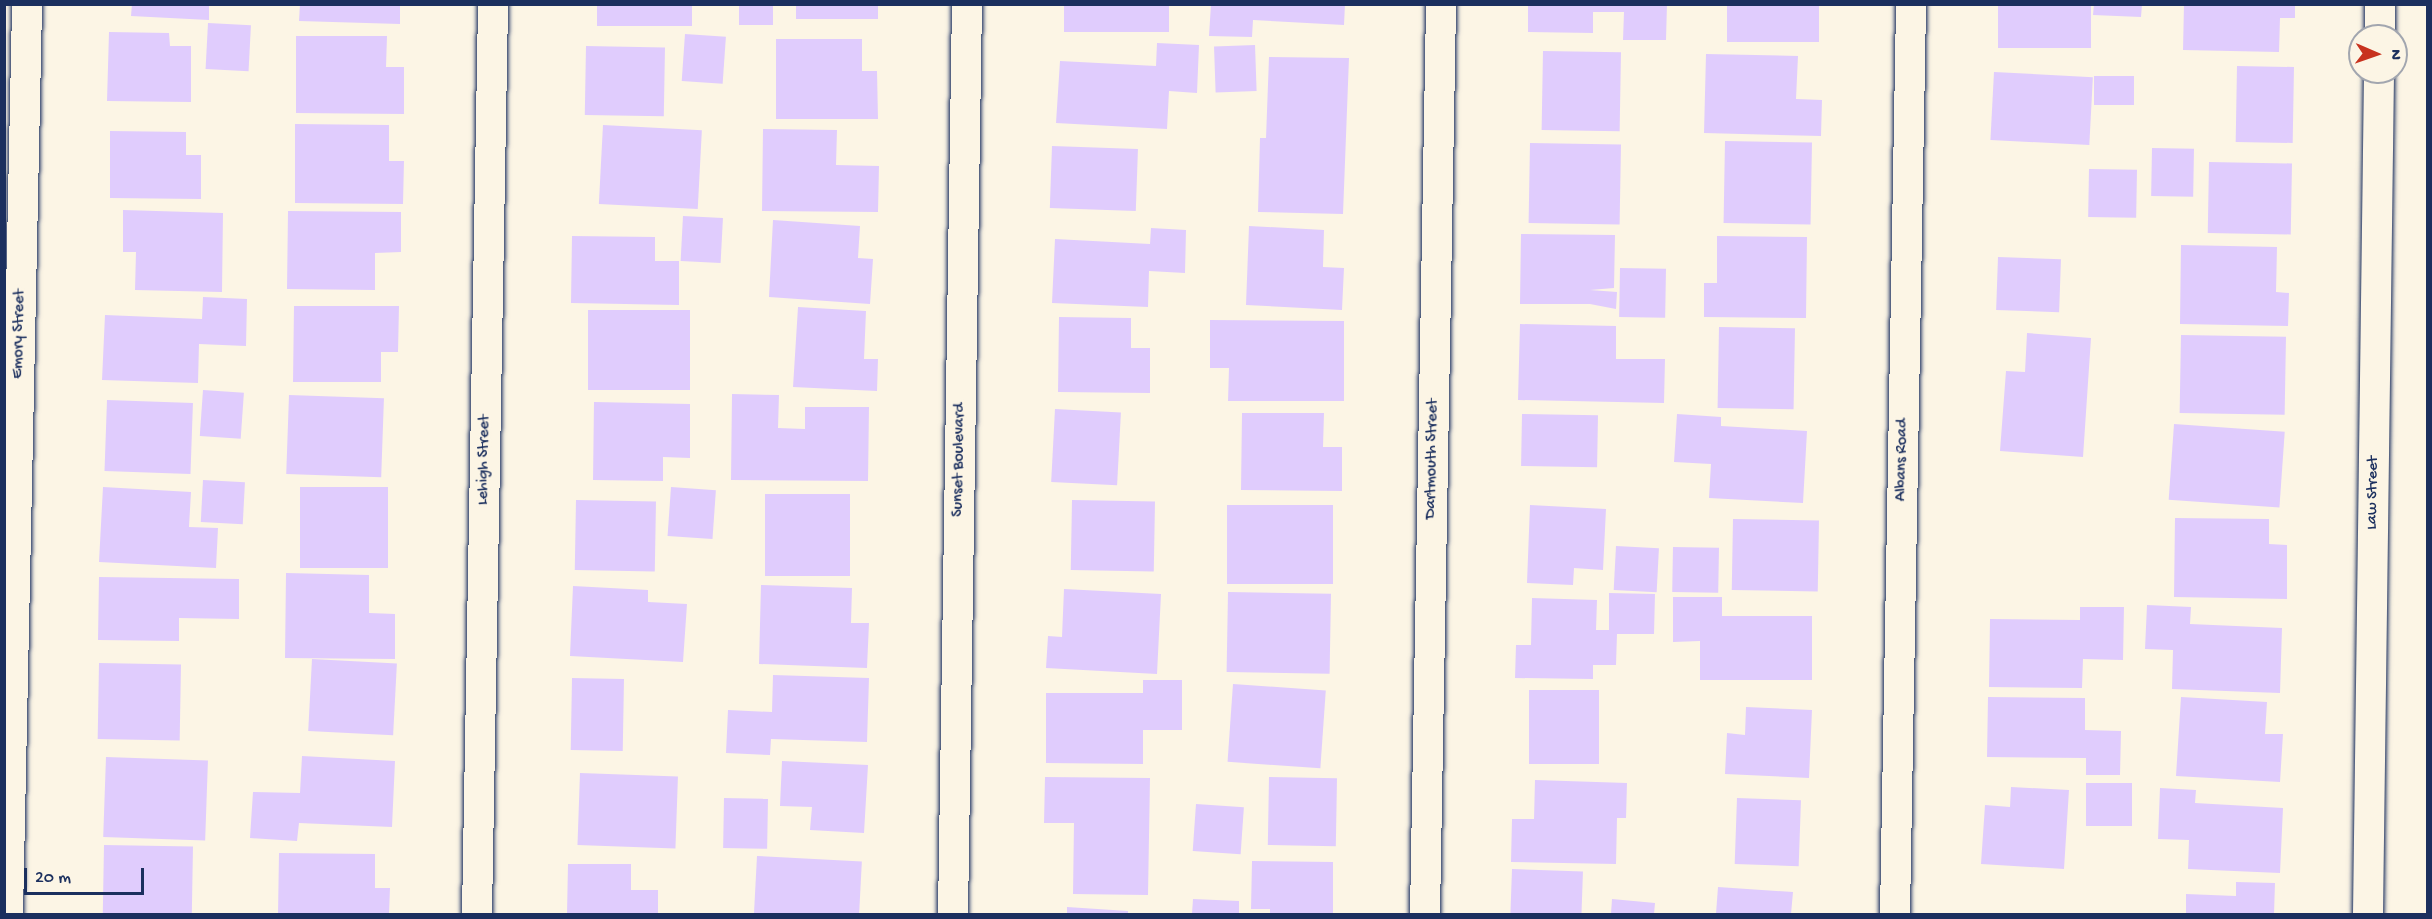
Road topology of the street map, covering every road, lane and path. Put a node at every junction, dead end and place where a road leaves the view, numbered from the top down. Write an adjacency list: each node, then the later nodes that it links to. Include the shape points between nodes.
1 (27, 4): 9 (street, Emory Street)
2 (493, 4): 10 (street, Lehigh Street)
3 (967, 4): 11 (street, Sunset Boulevard)
4 (1441, 4): 12 (street, Dartmouth Street)
5 (1911, 4): 13 (street, Albans Road)
6 (2380, 4): 7 (street)
7 (2380, 24)
8 (2379, 84): 14 (street, Law Street)
9 (8, 915)
10 (477, 915)
11 (953, 915)
12 (1425, 915)
13 (1895, 915)
14 (2368, 915)

